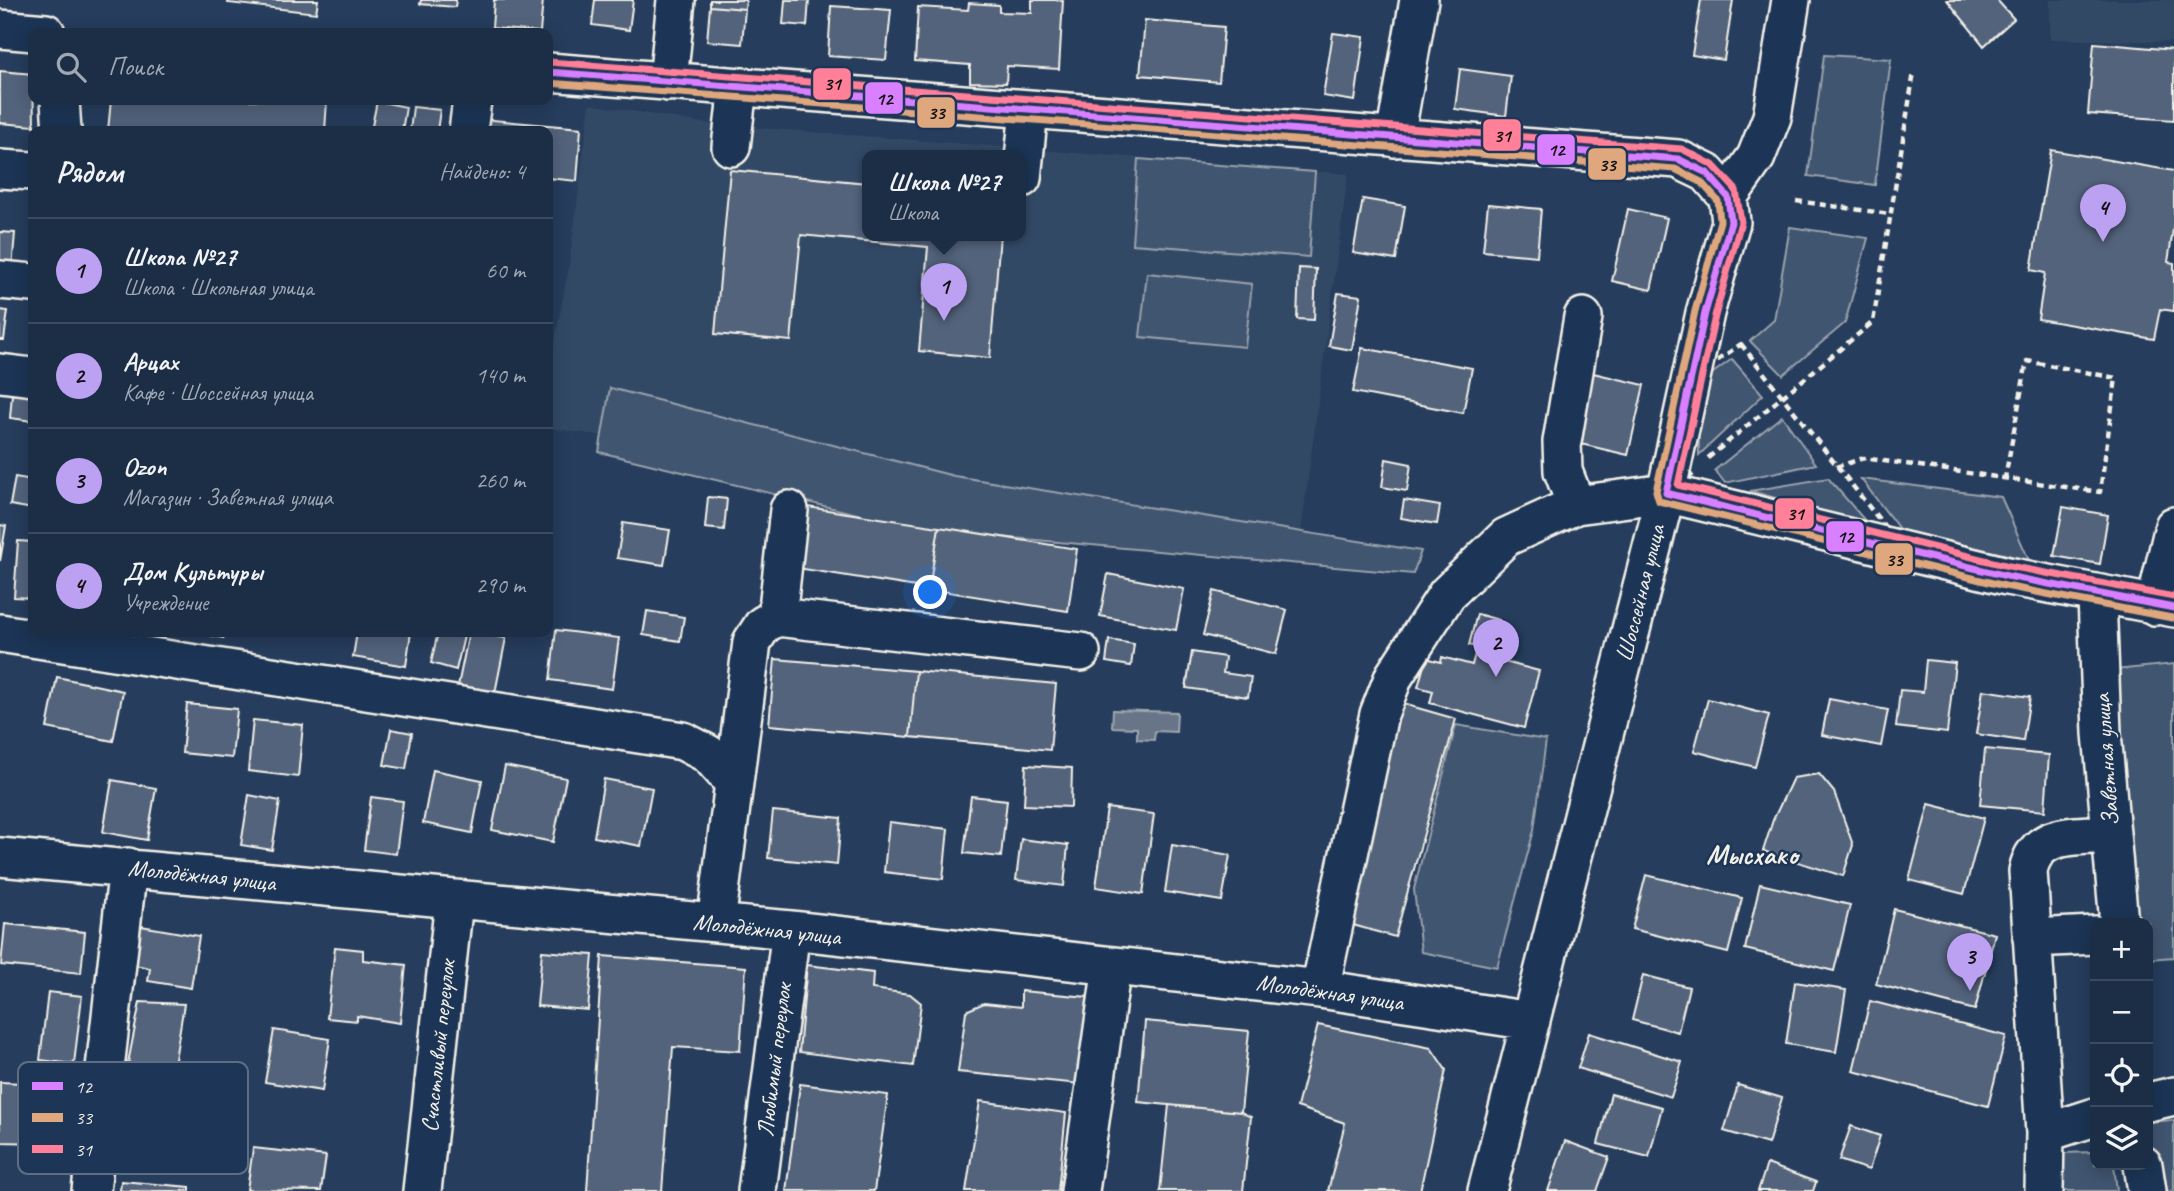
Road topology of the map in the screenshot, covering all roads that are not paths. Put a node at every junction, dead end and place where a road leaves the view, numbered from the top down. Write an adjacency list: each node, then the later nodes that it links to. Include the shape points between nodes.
1 (676, 0): 7 (street)
2 (1419, 0): 14 (street)
3 (1791, 0): 19 (street, via 1772,117 1756,157)
4 (0, 29): 5 (street)
5 (28, 31)
6 (553, 72): 7 (street)
7 (668, 82): 8 (street)
8 (738, 87): 11 (street); 15 (street)
9 (60, 105): 12 (street)
10 (471, 105): 13 (street)
11 (1029, 110): 14 (street); 16 (street)
12 (62, 126)
13 (469, 126)
14 (1395, 138): 19 (street, via 1678,159 1707,173)
15 (732, 147)
16 (1025, 150)
17 (0, 169): 18 (street)
18 (28, 171)
19 (1728, 197): 23 (street, Шоссейная улица, via 1731,222 1705,313)
20 (0, 280): 21 (street)
21 (28, 283)
22 (1583, 317): 24 (street, via 1562,442 1563,471)
23 (1677, 484): 24 (street); 27 (street); 44 (street, Шоссейная улица)
24 (1576, 505): 43 (street, via 1506,537 1447,594 1394,676 1379,714)
25 (789, 510): 29 (street)
26 (2174, 526): 28 (street)
27 (2097, 596): 28 (street); 33 (street, Заветная улица)
28 (2164, 607)
29 (777, 617): 31 (street); 32 (street, via 763,625 752,642)
30 (0, 633): 32 (street, via 683,741 708,754)
31 (1081, 652)
32 (734, 783): 38 (street)
33 (2111, 834): 37 (street, Заветная улица); 41 (street, via 2054,839 2031,856)
34 (0, 857): 35 (street, Молодёжная улица)
35 (128, 867): 36 (street, Молодёжная улица); 45 (street)
36 (454, 901): 38 (street, Молодёжная улица); 51 (street, Счастливый переулок)
37 (2119, 918)
38 (716, 923): 39 (street, Молодёжная улица)
39 (791, 930): 42 (street, Молодёжная улица); 52 (street, Любимый переулок)
40 (2090, 934): 41 (street)
41 (2032, 938): 49 (street)
42 (1112, 965): 43 (street, Молодёжная улица); 53 (street)
43 (1320, 989): 44 (street, Молодёжная улица)
44 (1531, 1021): 54 (street, Шоссейная улица)
45 (106, 1062)
46 (2174, 1096): 47 (street)
47 (2153, 1101)
48 (2090, 1119): 49 (street)
49 (2045, 1133): 55 (street)
50 (2144, 1170): 56 (street)
51 (422, 1191)
52 (757, 1191)
53 (1080, 1191)
54 (1487, 1191)
55 (2044, 1191)
56 (2147, 1191)

